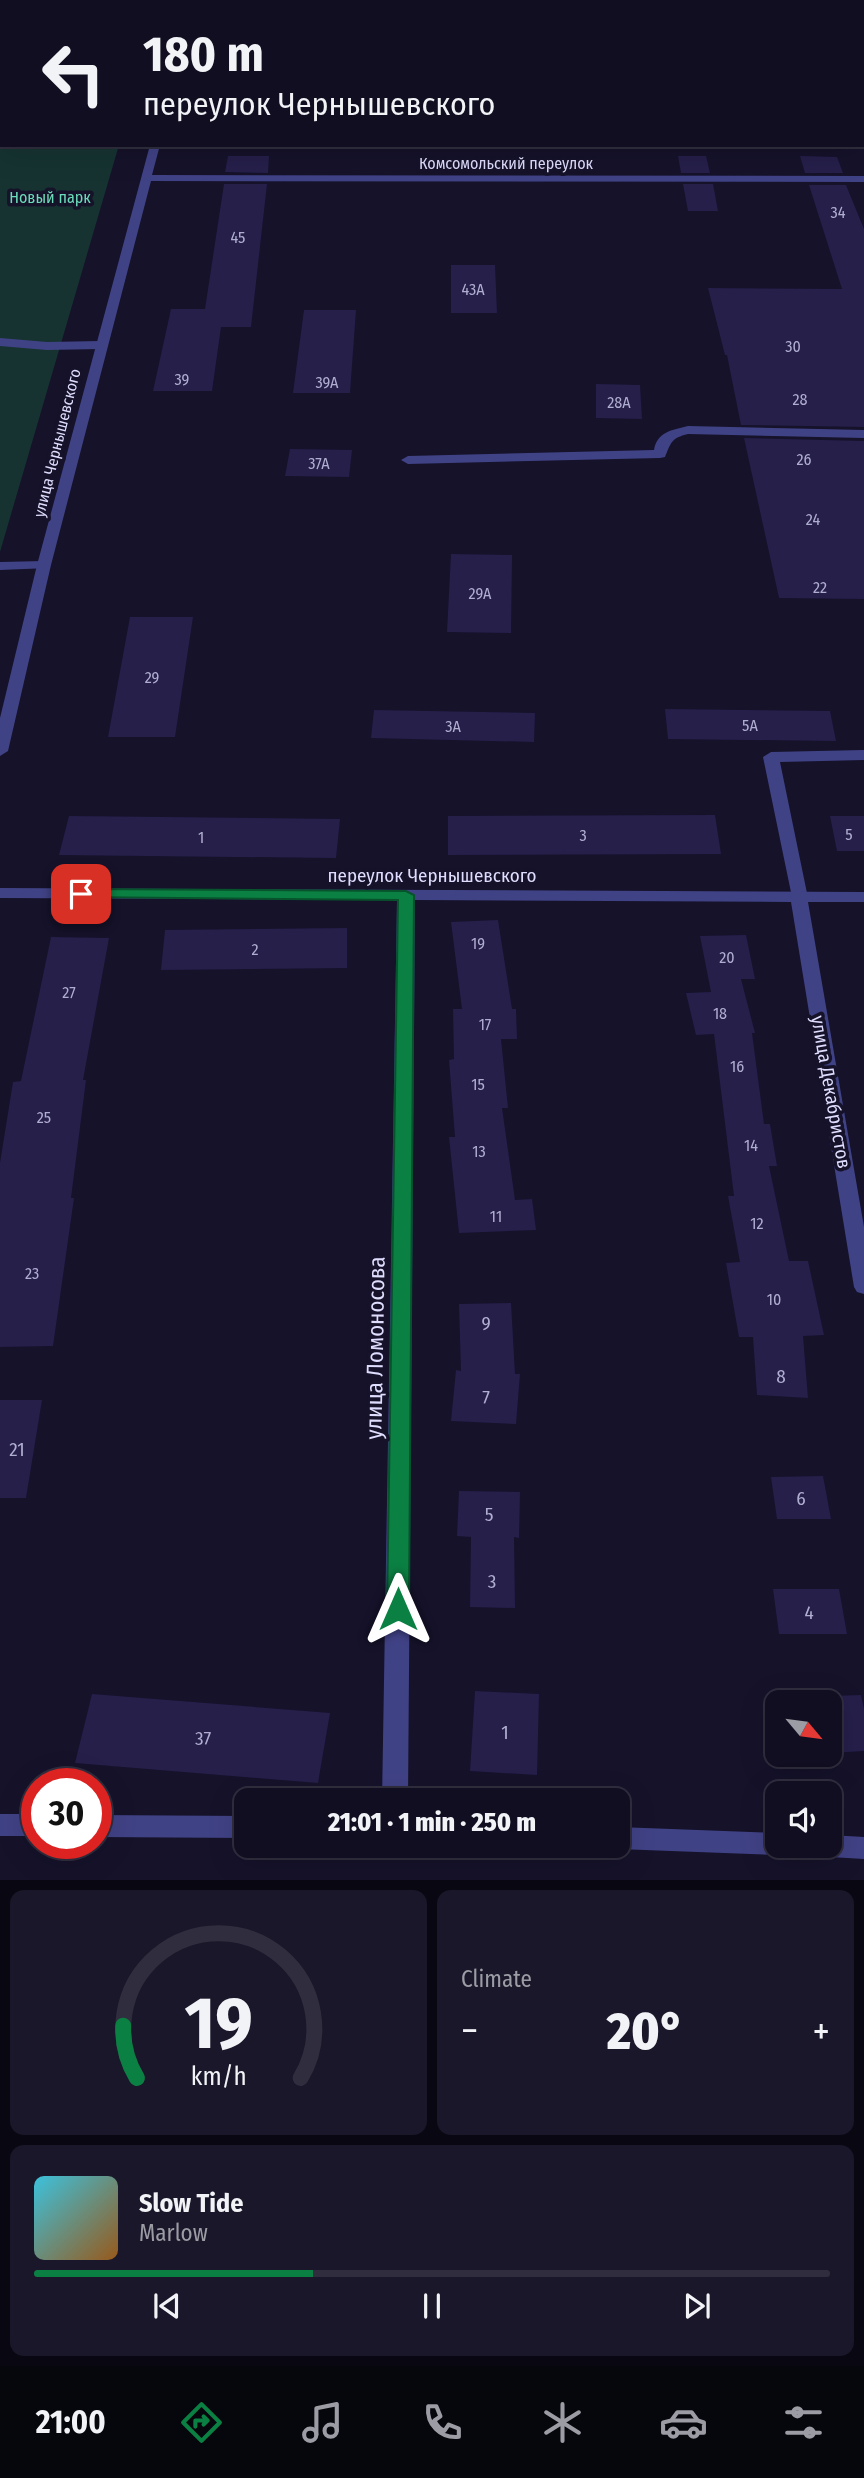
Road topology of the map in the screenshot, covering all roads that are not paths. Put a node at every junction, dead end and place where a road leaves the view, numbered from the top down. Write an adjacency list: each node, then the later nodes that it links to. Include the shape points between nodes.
1 (155, 147): 2 (street, улица Чернышевского)
2 (148, 178): 3 (street, Комсомольский переулок); 5 (street, улица Чернышевского)
3 (864, 179)
4 (0, 342): 5 (street)
5 (100, 345): 8 (street, улица Чернышевского)
6 (864, 434): 7 (street, via 688,430 671,434 662,442 660,454)
7 (408, 460)
8 (44, 565): 9 (street); 10 (street, улица Чернышевского)
9 (0, 566)
10 (0, 751)
11 (864, 755): 15 (street, улица Декабристов, via 771,757)
12 (0, 894): 13 (street, переулок Чернышевского)
13 (406, 895): 15 (street, переулок Чернышевского); 17 (street, улица Ломоносова)
14 (864, 897): 15 (street, переулок Чернышевского)
15 (799, 898): 16 (street, улица Декабристов)
16 (864, 1287)
17 (396, 1788)
18 (0, 1825): 19 (street)
19 (21, 1825)
20 (112, 1826): 21 (street)
21 (234, 1827)
22 (630, 1838): 23 (street)
23 (765, 1844)
24 (842, 1847): 25 (street)
25 (864, 1848)

